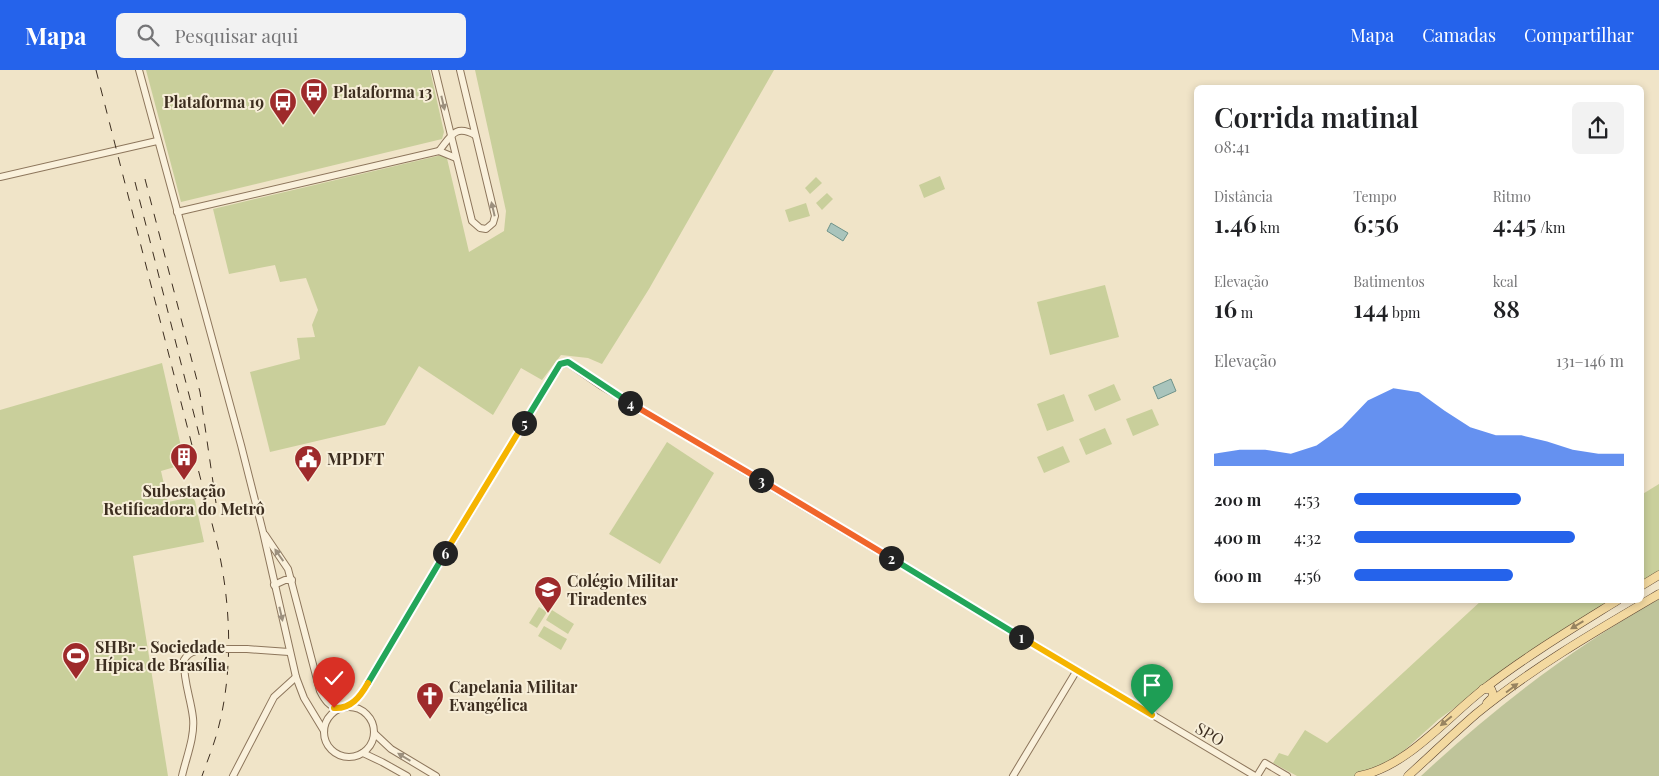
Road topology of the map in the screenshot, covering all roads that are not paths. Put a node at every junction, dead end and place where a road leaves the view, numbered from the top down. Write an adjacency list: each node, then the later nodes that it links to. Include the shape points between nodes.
1 (139, 70): 6 (street)
2 (435, 70): 5 (street, one-way to 5)
3 (460, 70): 4 (street)
4 (475, 135): 5 (street, via 461,129); 8 (street, one-way to 4, via 472,221 486,229 494,223 495,216)
5 (451, 136): 7 (street); 8 (street)
6 (157, 141): 9 (street); 10 (street)
7 (439, 151): 8 (street); 10 (street)
8 (456, 158)
9 (0, 177)
10 (177, 212): 11 (street)
11 (263, 532): 13 (street, one-way to 11, via 286,564); 15 (street)
12 (1659, 575): 14 (main road)
13 (292, 580): 15 (street); 28 (street, via 320,691 329,705)
14 (1644, 584)
15 (274, 585): 21 (street, one-way to 21)
16 (1659, 594): 19 (main road)
17 (1613, 603): 20 (main road, one-way to 20)
18 (1644, 603): 23 (main road)
19 (1644, 603)
20 (1542, 647): 23 (main road, via 1524,665 1524,671); 25 (main road)
21 (289, 652): 24 (street); 34 (street, bridge, via 202,650 190,653 184,660 194,727)
22 (1077, 670): 26 (street, SPO, via 564,362 516,434); 38 (street); 39 (street, SPO)
23 (1531, 674): 30 (main road, one-way to 23)
24 (296, 677): 31 (street, via 304,698); 35 (street, via 274,697)
25 (1483, 689): 30 (main road, via 1491,689 1492,698); 41 (main road, one-way to 41, via 1404,757 1386,768)
26 (359, 698): 27 (street, SPO); 29 (street)
27 (347, 706): 28 (street); 29 (street)
28 (339, 708): 31 (street, via 328,717)
29 (361, 709): 32 (street, via 371,719)
30 (1476, 714): 42 (main road)
31 (324, 731): 33 (street, via 327,745 337,754 350,757)
32 (374, 734): 33 (street, via 373,741); 37 (street, one-way to 32, via 391,749)
33 (363, 753): 36 (street)
34 (182, 776)
35 (233, 776)
36 (407, 776)
37 (436, 776)
38 (1013, 776)
39 (1256, 776): 40 (street, SPO, via 1265,763)
40 (1287, 776)
41 (1359, 776)
42 (1408, 776)

